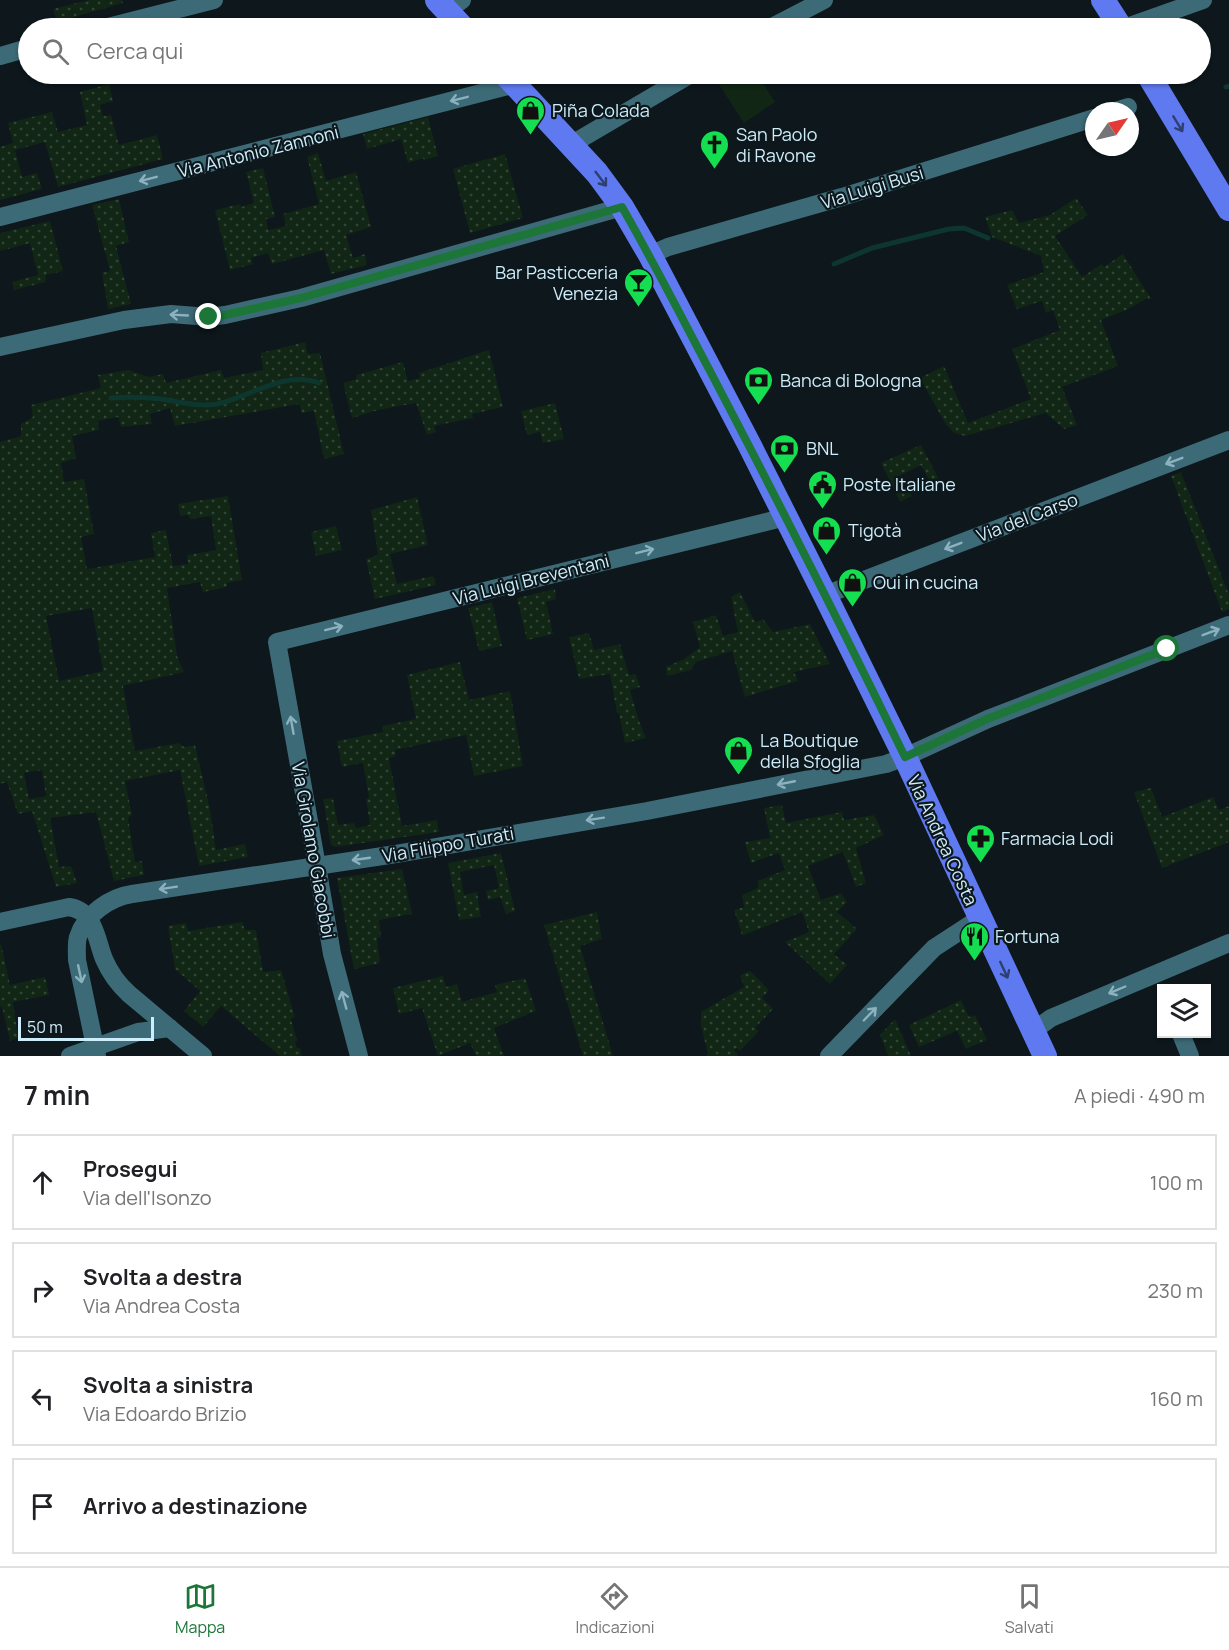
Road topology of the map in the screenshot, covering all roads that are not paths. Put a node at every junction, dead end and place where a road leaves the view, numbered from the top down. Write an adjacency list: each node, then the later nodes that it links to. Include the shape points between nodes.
1 (214, 0): 6 (street)
2 (1104, 0): 9 (main road)
3 (1203, 0): 10 (street)
4 (814, 2): 8 (street)
5 (448, 4): 7 (main road)
6 (143, 18)
7 (457, 18)
8 (787, 18)
9 (1116, 18)
10 (1151, 18)
11 (18, 51): 12 (street)
12 (0, 56)
13 (492, 84): 21 (street, Via Antonio Zannoni, one-way to 21)
14 (516, 84): 18 (main road, Via Andrea Costa)
15 (674, 84): 18 (street)
16 (1154, 84): 20 (main road, one-way to 20)
17 (1085, 121): 22 (street, Via Luigi Busi)
18 (572, 144): 19 (main road, Via Andrea Costa, one-way to 19)
19 (622, 207): 22 (main road, Via Andrea Costa); 23 (street, one-way to 23, via 301,298 209,317 171,314 124,320)
20 (1229, 209)
21 (0, 217)
22 (650, 255): 25 (main road, Via Andrea Costa)
23 (0, 347)
24 (1229, 440): 26 (street, Via del Carso, one-way to 26)
25 (786, 517): 26 (main road, Via Andrea Costa); 28 (street, Via Luigi Breventani, one-way to 25)
26 (825, 595): 29 (main road, Via Andrea Costa)
27 (1229, 625): 29 (street, Via Filippo Turati, one-way to 27, via 987,719)
28 (277, 642): 30 (street, Via Girolamo Giacobbi, one-way to 28)
29 (905, 757): 30 (street, Via Filippo Turati, one-way to 30, via 647,811); 31 (main road, Via Andrea Costa)
30 (318, 866): 32 (street, Via Filippo Turati, one-way to 32, via 123,895 104,904); 42 (street, Via Girolamo Giacobbi, one-way to 30, via 332,954)
31 (980, 918): 37 (main road, Via Andrea Costa, one-way to 37); 43 (street, one-way to 31, via 934,948)
32 (89, 919): 33 (street, via 84,912 69,907); 36 (street, via 104,959 119,984); 39 (street, one-way to 39, via 78,938 77,960)
33 (0, 922)
34 (1229, 943): 35 (street)
35 (1160, 980): 37 (street, one-way to 37, via 1051,1018)
36 (170, 1028): 39 (street, via 138,1032); 41 (street)
37 (1033, 1031): 44 (main road, Via Andrea Costa)
38 (1183, 1038): 45 (street)
39 (96, 1052): 40 (street)
40 (70, 1056)
41 (203, 1056)
42 (359, 1056)
43 (829, 1056)
44 (1045, 1056)
45 (1190, 1056)

